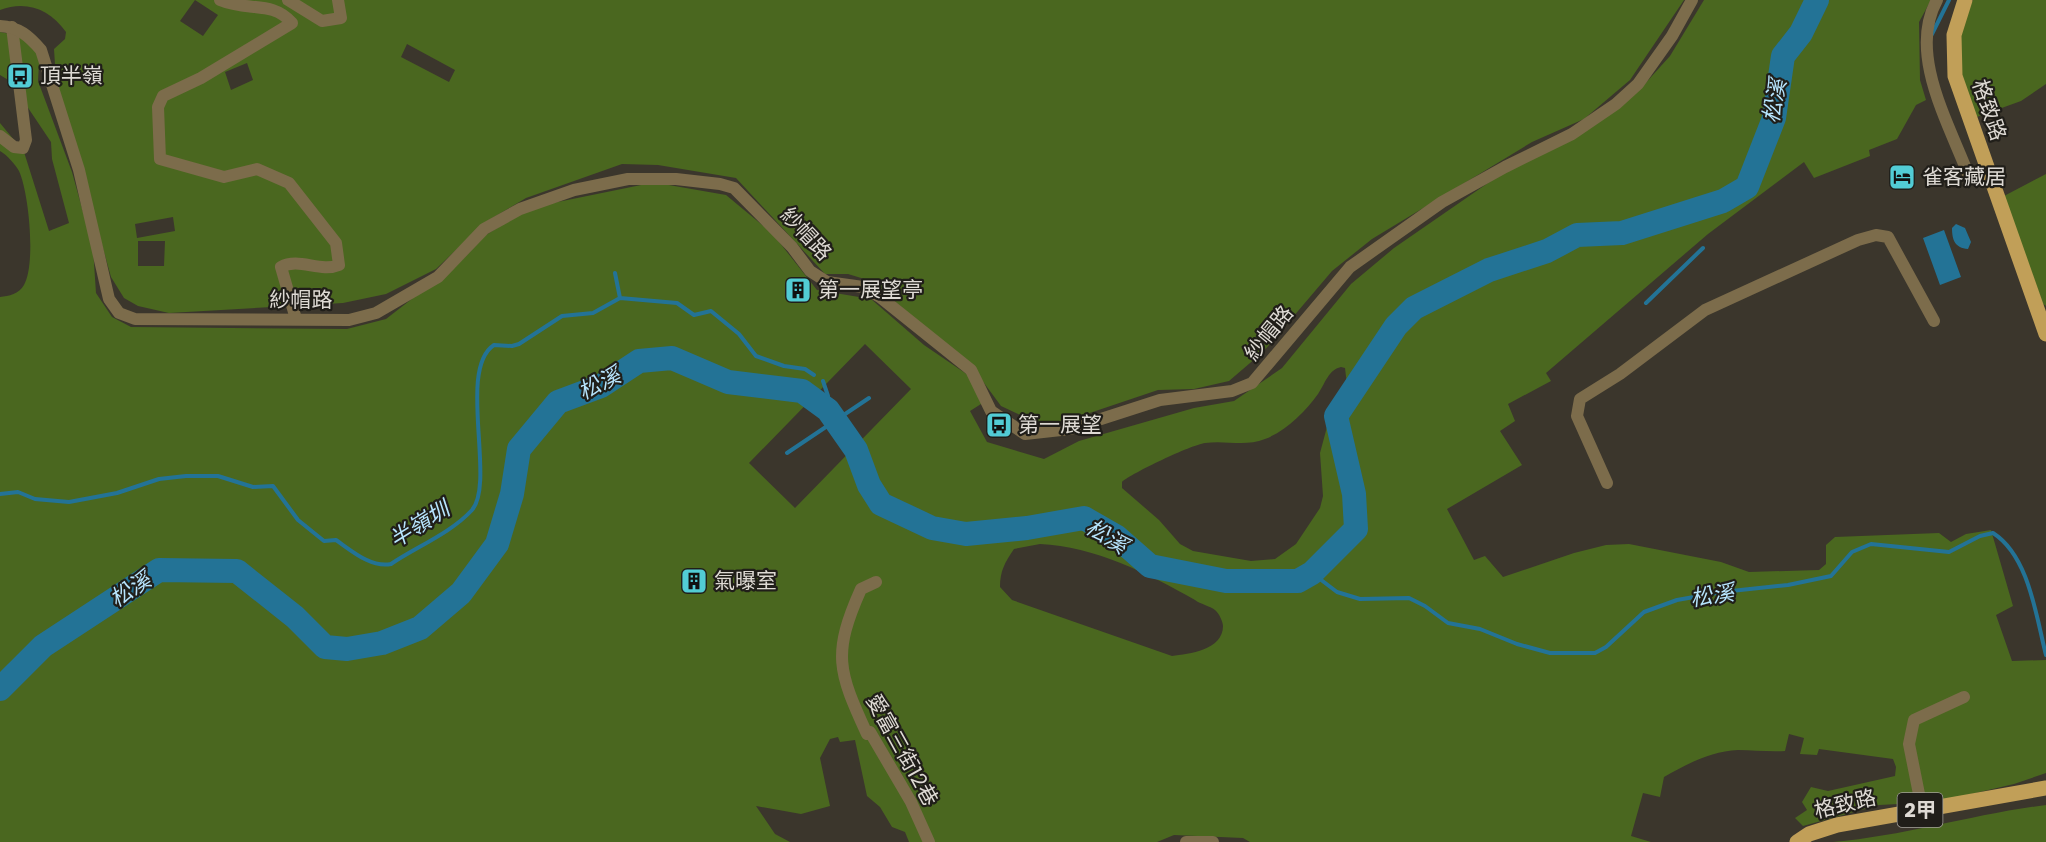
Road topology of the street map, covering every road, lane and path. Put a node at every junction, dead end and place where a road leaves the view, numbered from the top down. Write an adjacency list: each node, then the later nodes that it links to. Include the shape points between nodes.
1 (220, 0): 7 (street)
2 (288, 0): 3 (street, via 322,21 341,18)
3 (338, 0)
4 (1692, 0): 13 (street, 紗帽路, via 1638,84 1617,104 1572,134 1442,202 1350,267 1252,383 1232,391 1160,400 1070,429 1025,434 1012,426 991,411 971,370 880,297 863,287 827,282 810,271 734,188 720,184 628,179 574,190 520,209 483,229 438,277 376,313 349,320)
5 (1937, 0): 10 (street, via 1929,15 1925,44 1931,78)
6 (1965, 0): 9 (main road, 格致路, via 1958,15 1953,57 1955,76)
7 (279, 3): 13 (street, via 292,23 164,96 158,107 160,159 224,177 256,170 289,183 336,243 339,265 331,268 289,263 281,267)
8 (6, 26): 11 (street, via 26,140 23,148 14,147); 13 (street, 紗帽路, via 28,35 41,50 93,222 103,279 109,299 119,313 135,320)
9 (1972, 127): 10 (street); 12 (main road, 格致路)
10 (1953, 133): 12 (street, via 1970,179)
11 (0, 136)
12 (1988, 173): 15 (main road, 格致路)
13 (296, 319)
14 (1934, 321): 16 (street, via 1888,237 1876,235 1705,310 1580,399 1577,416)
15 (2046, 334)
16 (1607, 483)
17 (876, 582): 21 (street, 愛富三街12巷, via 861,589 850,614 842,643 842,672 867,734 870,732 911,802)
18 (1964, 697): 20 (street, via 1914,720 1909,744)
19 (2046, 788): 20 (main road, 格致路 / 2甲)
20 (1922, 809): 24 (main road, 格致路 / 2甲, via 1838,825)
21 (929, 842)
22 (1186, 842): 23 (street)
23 (1213, 842)
24 (1797, 842)

